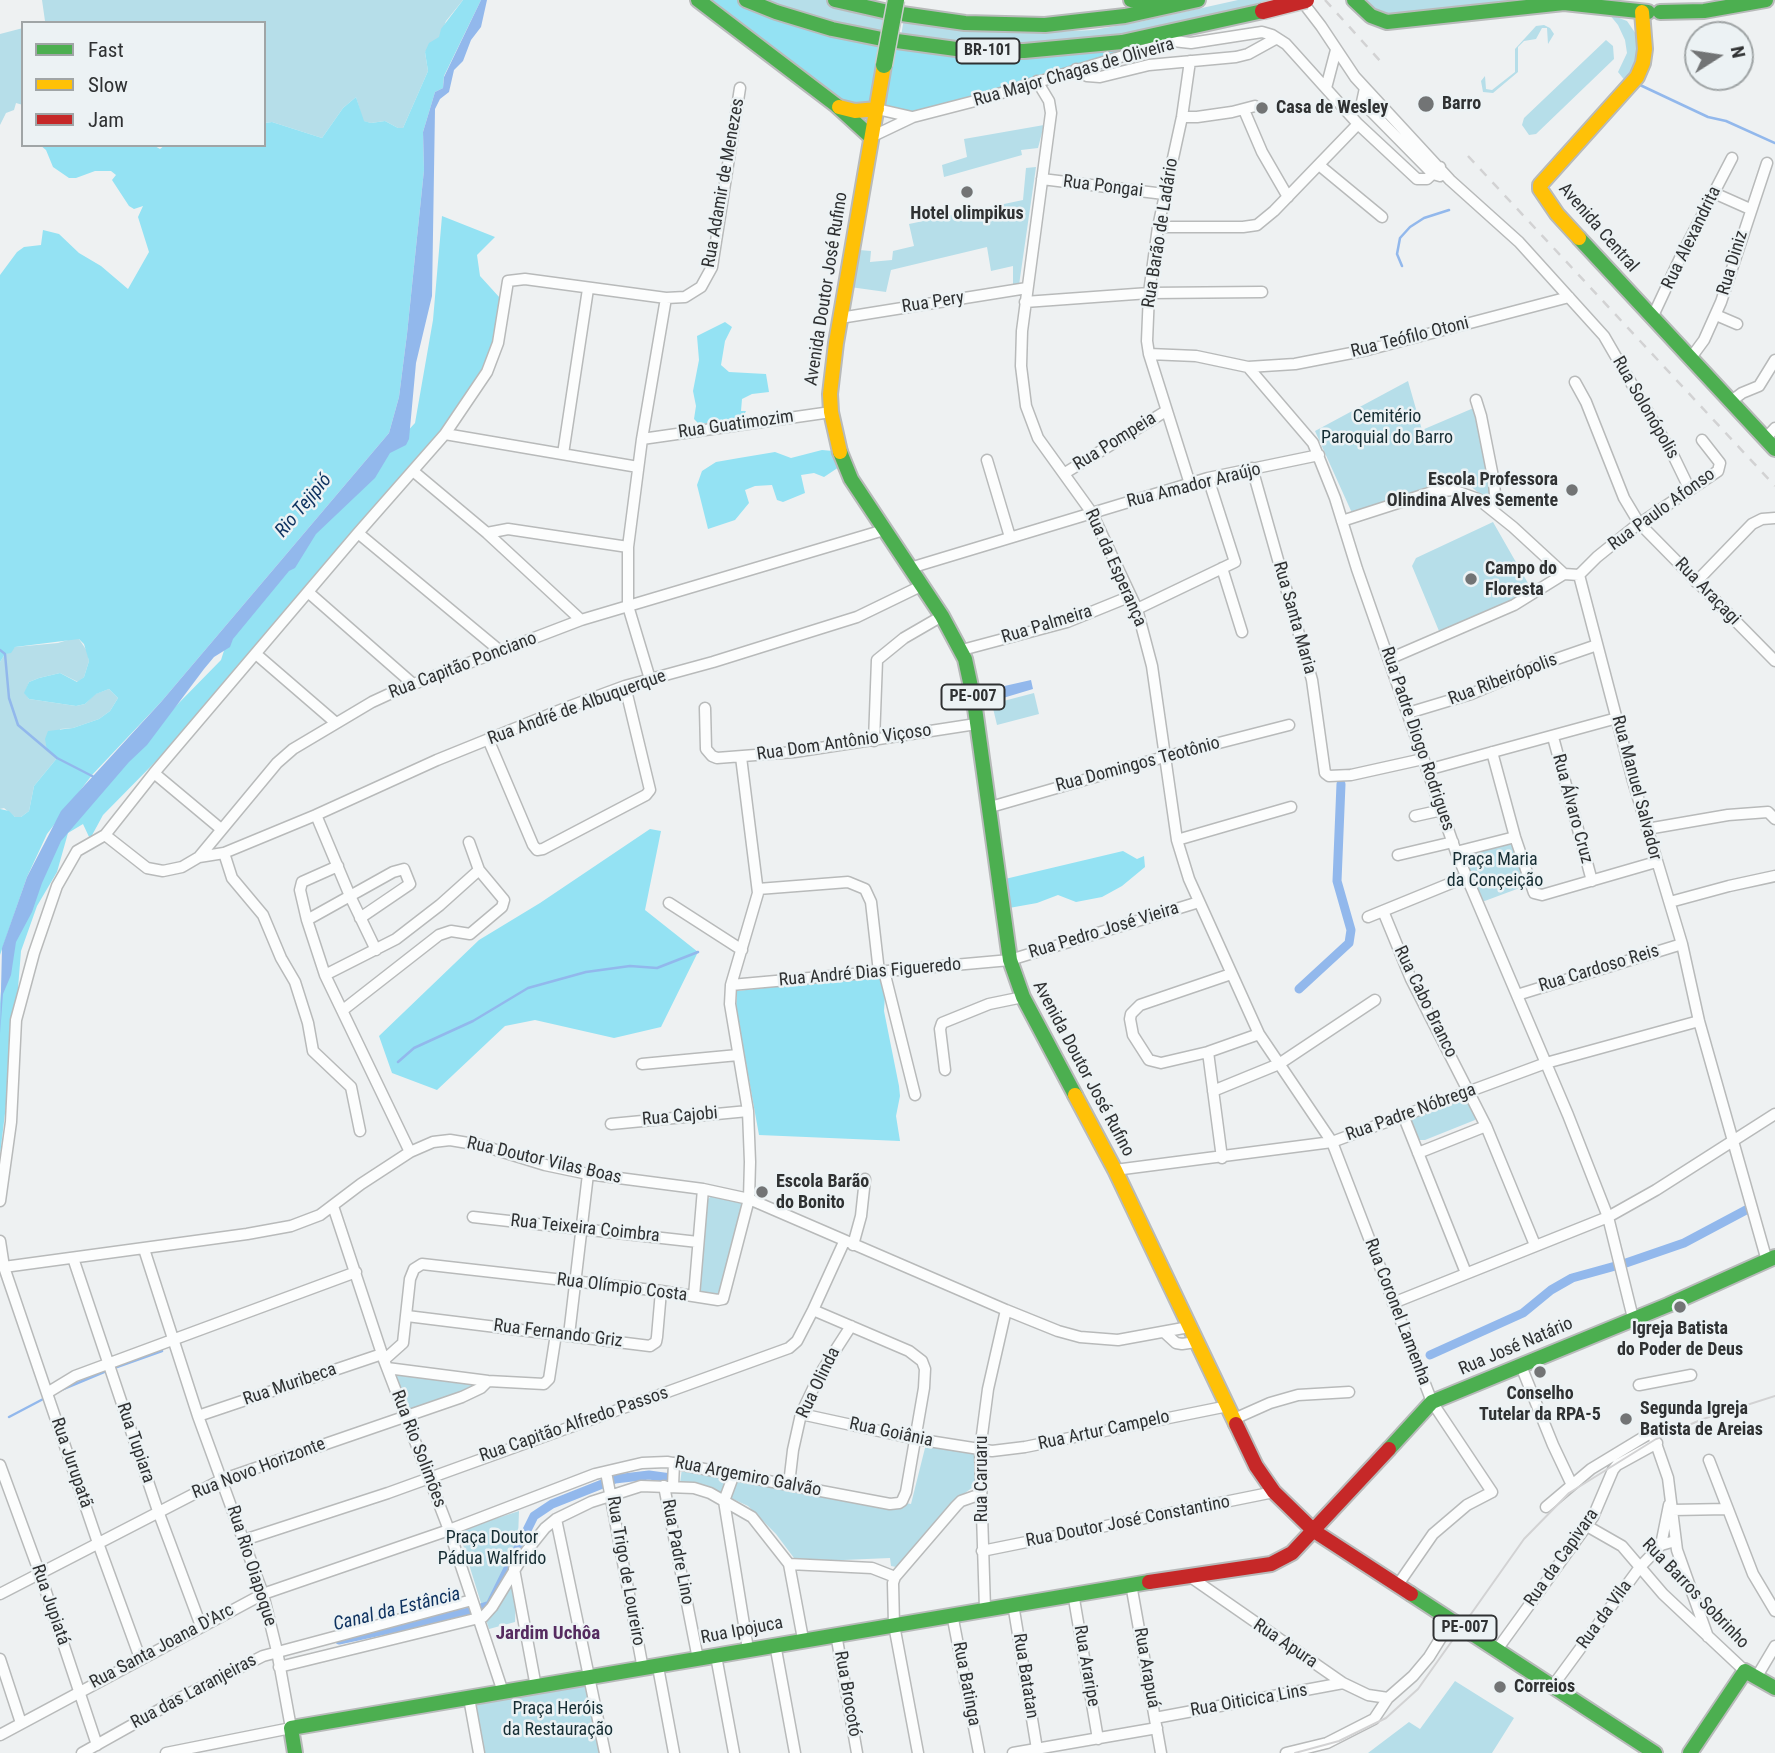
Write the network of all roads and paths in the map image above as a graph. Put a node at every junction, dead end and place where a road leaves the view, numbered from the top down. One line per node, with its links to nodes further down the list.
1 (698, 0): 26 (main road)
2 (746, 0): 15 (main road, BR-101)
3 (835, 0): 12 (main road, BR-101)
4 (896, 0): 28 (main road, Avenida Doutor José Rufino / PE-007, bridge)
5 (1131, 0): 12 (main road)
6 (1198, 0): 12 (main road, BR-101)
7 (1300, 0): 18 (street)
8 (1306, 0): 15 (main road, BR-101, bridge)
9 (1354, 0): 13 (main road)
10 (1678, 0): 14 (main road)
11 (1766, 0): 14 (main road)
12 (1170, 6)
13 (1642, 12): 14 (main road); 55 (main road, Avenida Central)
14 (1660, 12)
15 (1234, 19): 17 (main road)
16 (1277, 38): 17 (street, Rua Major Chagas de Oliveira); 19 (street); 23 (street)
17 (1173, 41): 20 (street, Rua Major Chagas de Oliveira)
18 (1336, 50): 23 (street); 24 (street)
19 (1190, 61): 20 (street); 32 (street, Rua Barão de Ladário)
20 (1076, 69): 21 (street, Rua Major Chagas de Oliveira)
21 (1037, 81): 31 (street, Rua Major Chagas de Oliveira); 39 (street, Rua da Esperança)
22 (740, 88): 51 (street, Rua Adamir de Menezes)
23 (1326, 88): 30 (street)
24 (1365, 88): 25 (street); 38 (street)
25 (1362, 102): 30 (street); 38 (street)
26 (836, 105): 28 (main road); 34 (main road)
27 (1255, 106): 29 (street)
28 (877, 109): 31 (street, Rua Major Chagas de Oliveira); 34 (main road, Avenida Doutor José Rufino / PE-007)
29 (1244, 110): 32 (street); 42 (street)
30 (1350, 115): 33 (street)
31 (913, 117): 34 (street, Rua Major Chagas de Oliveira)
32 (1182, 117): 41 (street, Rua Barão de Ladário)
33 (1359, 124): 37 (street); 38 (street)
34 (871, 137): 54 (main road, Avenida Doutor José Rufino / PE-007)
35 (1732, 158): 40 (street, Rua Alexandrita)
36 (1767, 163): 43 (street, Rua Diniz)
37 (1319, 165): 42 (street); 44 (street)
38 (1436, 171): 50 (street)
39 (1042, 179): 41 (street, Rua Pongai); 46 (street, Rua da Esperança)
40 (1714, 192): 43 (street); 55 (street, Rua Alexandrita)
41 (1164, 194): 45 (street, Rua Barão de Ladário)
42 (1288, 197): 45 (street)
43 (1750, 209): 53 (street, Rua Diniz)
44 (1382, 217)
45 (1158, 227): 49 (street, Rua Barão de Ladário)
46 (1027, 288): 52 (street, Rua da Esperança); 54 (street, Rua Pery)
47 (588, 289): 51 (street, Rua Adamir de Menezes); 66 (street, Rua Adamir de Menezes); 70 (street)
48 (1262, 292): 49 (street)
49 (1149, 293): 52 (street); 57 (street, Rua Barão de Ladário)
50 (1569, 297): 60 (street, Rua Teófilo Otoni); 79 (street, Rua Solonópolis)
51 (666, 298): 68 (street)
52 (1025, 302): 76 (street, Rua da Esperança)
53 (1716, 315): 56 (street); 58 (street, Rua Diniz)
54 (840, 318): 65 (main road, Avenida Doutor José Rufino / PE-007)
55 (1652, 318): 58 (main road, Avenida Central)
56 (1737, 324)
57 (1149, 354): 60 (street); 64 (street, Rua Barão de Ladário)
58 (1690, 359): 63 (main road, Avenida Central)
59 (1775, 359): 63 (street)
60 (1248, 368): 71 (street, Rua Padre Diogo Rodrigues)
61 (1575, 382): 84 (street, Rua Araçagi)
62 (1476, 400): 80 (street)
63 (1730, 402): 67 (main road, Avenida Central)
64 (1166, 411): 76 (street, Rua Pompeia); 78 (street, Rua Barão de Ladário)
65 (831, 412): 68 (street, Rua Guatimozim); 85 (main road, Avenida Doutor José Rufino / PE-007)
66 (445, 434): 70 (street); 75 (street)
67 (1772, 438)
68 (642, 439): 73 (street)
69 (1702, 440): 79 (street, Rua Paulo Afonso)
70 (563, 454): 73 (street)
71 (1319, 455): 74 (street, Rua Amador Araújo); 83 (street, Rua Padre Diogo Rodrigues)
72 (987, 460): 88 (street)
73 (638, 467): 89 (street)
74 (1252, 468): 77 (street, Rua Amador Araújo); 124 (street, Rua Santa Maria)
75 (412, 471): 86 (street); 87 (street)
76 (1065, 473): 81 (street, Rua da Esperança)
77 (1208, 478): 78 (street, Rua Amador Araújo); 91 (street)
78 (1190, 484): 81 (street, Rua Amador Araújo)
79 (1690, 490): 84 (street, Rua Paulo Afonso)
80 (1492, 510): 83 (street); 92 (street)
81 (1092, 513): 88 (street, Rua Amador Araújo); 97 (street, Rua da Esperança)
82 (1775, 518): 94 (street)
83 (1342, 521): 108 (street, Rua Padre Diogo Rodrigues)
84 (1639, 523): 93 (street, Rua Paulo Afonso); 94 (street, Rua Araçagi)
85 (884, 530): 90 (main road, Avenida Doutor José Rufino / PE-007); 98 (street, Rua Capitão Ponciano)
86 (358, 533): 96 (street); 104 (street)
87 (487, 533): 89 (street); 101 (street)
88 (1010, 537): 90 (street, Rua Amador Araújo)
89 (628, 547): 98 (street)
90 (909, 568): 95 (main road, Avenida Doutor José Rufino / PE-007)
91 (1222, 568): 99 (street); 102 (street)
92 (1564, 574): 93 (street); 108 (street)
93 (1579, 575): 103 (street, Rua Manuel Salvador)
94 (1696, 582): 107 (street, Rua Araçagi)
95 (921, 586): 100 (main road, Avenida Doutor José Rufino / PE-007); 109 (street, Rua André de Albuquerque)
96 (308, 593): 106 (street); 110 (street)
97 (1131, 596): 99 (street, Rua da Esperança); 105 (street, Rua Palmeira)
98 (628, 606): 101 (street, Rua Capitão Ponciano); 109 (street)
99 (1137, 608): 123 (street, Rua da Esperança)
100 (942, 616): 105 (main road, Avenida Doutor José Rufino / PE-007); 120 (street)
101 (581, 620): 104 (street, Rua Capitão Ponciano)
102 (1242, 632)
103 (1597, 645): 113 (street, Rua Ribeirópolis); 114 (street, Rua Manuel Salvador)
104 (499, 650): 110 (street, Rua Capitão Ponciano)
105 (962, 650): 116 (main road, Avenida Doutor José Rufino / PE-007)
106 (256, 654): 115 (street); 126 (street)
107 (1774, 658)
108 (1389, 659): 113 (street, Rua Padre Diogo Rodrigues)
109 (650, 679): 111 (street, Rua André de Albuquerque)
110 (413, 684): 115 (street, Rua Capitão Ponciano)
111 (625, 686): 119 (street, Rua André de Albuquerque); 119 (street)
112 (705, 708): 122 (street)
113 (1408, 713): 124 (street, Rua Padre Diogo Rodrigues)
114 (1618, 718): 118 (street); 134 (street, Rua Manuel Salvador)
115 (336, 723): 133 (street, Rua Capitão Ponciano)
116 (976, 724): 120 (street, Rua Dom Antônio Viçoso); 128 (main road, Avenida Doutor José Rufino / PE-007)
117 (1289, 725): 123 (street, Rua Domingos Teotônio)
118 (1553, 737): 121 (street); 149 (street, Rua Álvaro Cruz)
119 (488, 739): 130 (street, Rua André de Albuquerque)
120 (874, 741): 122 (street, Rua Dom Antônio Viçoso)
121 (1492, 752): 125 (street); 136 (street)
122 (741, 757): 150 (street, Rua Dom Antônio Viçoso)
123 (1164, 757): 128 (street, Rua Domingos Teotônio); 137 (street, Rua da Esperança)
124 (1423, 759): 125 (street, Rua Padre Diogo Rodrigues)
125 (1427, 770): 129 (street, Rua Padre Diogo Rodrigues)
126 (154, 773): 133 (street); 135 (street)
127 (1291, 807): 137 (street)
128 (987, 808): 162 (main road, Avenida Doutor José Rufino / PE-007)
129 (1441, 810): 131 (street); 139 (street, Rua Padre Diogo Rodrigues)
130 (316, 815): 141 (street, Rua André de Albuquerque); 145 (street)
131 (1415, 816)
132 (1775, 819): 134 (street)
133 (221, 829): 143 (street, Rua Capitão Ponciano)
134 (1647, 829): 144 (street, Rua Manuel Salvador)
135 (105, 835): 143 (street, Rua Capitão Ponciano); 199 (street)
136 (1514, 836): 140 (street); 149 (street)
137 (1177, 840): 152 (street, Rua da Esperança)
138 (468, 842): 146 (street)
139 (1453, 842): 140 (street, Rua Padre Diogo Rodrigues); 142 (street)
140 (1457, 852): 148 (street, Rua Padre Diogo Rodrigues)
141 (224, 853): 143 (street, Rua André de Albuquerque); 188 (street)
142 (1398, 855)
143 (199, 857)
144 (1656, 862): 149 (street); 153 (street, Rua Manuel Salvador)
145 (338, 866): 151 (street); 158 (street)
146 (479, 870): 160 (street); 170 (street)
147 (1775, 876): 153 (street)
148 (1466, 877): 155 (street); 167 (street, Rua Padre Diogo Rodrigues)
149 (1592, 881)
150 (758, 889): 161 (street, Rua Dom Antônio Viçoso); 163 (street)
151 (349, 896): 157 (street); 157 (street); 158 (street)
152 (1199, 902): 162 (street, Rua Pedro José Vieira); 164 (street, Rua da Esperança)
153 (1670, 902): 159 (street, Rua Manuel Salvador)
154 (669, 903): 161 (street)
155 (1383, 911): 156 (street); 180 (street, Rua Cabo Branco)
156 (1368, 917)
157 (360, 918): 160 (street)
158 (307, 920): 165 (street)
159 (1682, 944): 167 (street, Rua Cardoso Reis); 171 (street, Rua Manuel Salvador)
160 (376, 950): 165 (street)
161 (742, 950): 166 (street, Rua Dom Antônio Viçoso)
162 (1010, 960): 163 (street, Rua André Dias Figueredo); 168 (main road, Avenida Doutor José Rufino / PE-007)
163 (881, 971): 166 (street, Rua André Dias Figueredo); 181 (street)
164 (1231, 974): 172 (street, Rua da Esperança); 173 (street)
165 (325, 975): 170 (street)
166 (731, 985): 174 (street, Rua Dom Antônio Viçoso)
167 (1517, 995): 175 (street, Rua Padre Diogo Rodrigues)
168 (1023, 997): 178 (street); 194 (main road, Avenida Doutor José Rufino / PE-007)
169 (1375, 1000): 176 (street)
170 (343, 1010): 191 (street)
171 (1699, 1021): 175 (street, Rua Padre Nóbrega); 189 (street, Rua Manuel Salvador)
172 (1259, 1034): 173 (street); 176 (street, Rua da Esperança)
173 (1208, 1052): 179 (street)
174 (738, 1055): 177 (street); 182 (street, Rua Dom Antônio Viçoso)
175 (1546, 1063): 180 (street, Rua Padre Nóbrega); 202 (street, Rua Padre Diogo Rodrigues)
176 (1279, 1064): 179 (street); 186 (street, Rua da Esperança)
177 (642, 1065)
178 (945, 1070)
179 (1213, 1091): 193 (street)
180 (1470, 1091): 184 (street, Rua Padre Nóbrega); 187 (street, Rua Cabo Branco)
181 (915, 1095)
182 (748, 1111): 185 (street, Rua Cajobi); 198 (street, Rua Dom Antônio Viçoso)
183 (1775, 1114): 189 (street)
184 (1403, 1115): 190 (street, Rua Padre Nóbrega); 192 (street)
185 (611, 1124)
186 (1320, 1124): 190 (street, Rua Coronel Lamenha)
187 (1486, 1126): 192 (street); 207 (street, Rua Cabo Branco)
188 (359, 1131)
189 (1735, 1141): 202 (street); 210 (street, Rua Manuel Salvador)
190 (1332, 1142): 193 (street, Rua Padre Nóbrega); 217 (street, Rua Coronel Lamenha)
191 (410, 1152): 195 (street, Rua Doutor Vilas Boas); 200 (street, Rua Doutor Vilas Boas)
192 (1418, 1153): 213 (street)
193 (1222, 1158): 194 (street, Rua Padre Nóbrega)
194 (1115, 1170): 225 (main road, Avenida Doutor José Rufino / PE-007)
195 (588, 1174): 197 (street, Rua Doutor Vilas Boas); 203 (street)
196 (865, 1179): 206 (street, Rua Capitão Alfredo Passos)
197 (703, 1189): 198 (street, Rua Doutor Vilas Boas); 205 (street)
198 (748, 1199): 206 (street, Rua Doutor Vilas Boas); 216 (street, Rua Olímpio Costa)
199 (0, 1201)
200 (333, 1206): 208 (street, Rua Doutor Vilas Boas); 212 (street, Rua Rio Solimões)
201 (472, 1217): 203 (street, Rua Teixeira Coimbra)
202 (1608, 1217): 207 (street); 221 (street, Rua Padre Diogo Rodrigues)
203 (582, 1228): 205 (street, Rua Teixeira Coimbra); 214 (street)
204 (0, 1241): 211 (street, Rua Jurupatã)
205 (698, 1242): 216 (street)
206 (849, 1243): 218 (street, Rua Capitão Alfredo Passos); 219 (street, Rua Doutor Vilas Boas)
207 (1535, 1245): 213 (street)
208 (144, 1249): 209 (street, Rua Doutor Vilas Boas); 227 (street, Rua Rio Oiapoque)
209 (73, 1258): 211 (street, Rua Doutor Vilas Boas); 229 (street, Rua Tupiara)
210 (1771, 1259): 221 (main road, Rua José Natário)
211 (4, 1267): 235 (street, Rua Jurupatã)
212 (356, 1272): 227 (street); 228 (street, Rua Rio Solimões)
213 (1466, 1273): 217 (street)
214 (575, 1283): 215 (street, Rua Olímpio Costa); 220 (street, Rua Olímpio Costa); 226 (street)
215 (661, 1291): 216 (street, Rua Olímpio Costa); 226 (street, Rua Fernando Griz)
216 (694, 1296)
217 (1393, 1303): 236 (street, Rua Coronel Lamenha)
218 (813, 1310): 222 (street); 249 (street, Rua Capitão Alfredo Passos)
219 (1006, 1310): 223 (street, Rua Doutor Vilas Boas); 243 (street, Rua Caruaru)
220 (407, 1316): 224 (street, Rua Fernando Griz); 228 (street)
221 (1633, 1318): 230 (main road, Rua José Natário)
222 (850, 1326): 238 (street, Rua Olinda); 241 (street)
223 (1164, 1332): 225 (street, Rua Doutor Vilas Boas); 225 (street, Rua Doutor Vilas Boas)
224 (556, 1334): 226 (street, Rua Fernando Griz); 232 (street)
225 (1193, 1334): 237 (main road, Avenida Doutor José Rufino / PE-007)
226 (569, 1335)
227 (173, 1339): 229 (street); 239 (street, Rua Rio Oiapoque)
228 (384, 1361): 232 (street); 239 (street, Rua Muribeca); 240 (street, Rua Rio Solimões)
229 (108, 1364): 235 (street); 262 (street, Rua Tupiara)
230 (1521, 1366): 236 (main road, Rua José Natário); 251 (street)
231 (1691, 1374): 233 (street)
232 (488, 1381): 240 (street, Rua Novo Horizonte)
233 (1639, 1385)
234 (1349, 1392): 237 (street, Rua Artur Campelo)
235 (47, 1393): 269 (street, Rua Jurupatã)
236 (1432, 1402): 266 (main road, Rua José Natário); 279 (street, Rua Coronel Lamenha)
237 (1231, 1412): 243 (street, Rua Artur Campelo); 254 (main road, Avenida Doutor José Rufino / PE-007)
238 (802, 1414): 241 (street, Rua Goiânia); 252 (street, Rua Olinda)
239 (198, 1416): 250 (street, Rua Rio Oiapoque)
240 (406, 1416): 249 (street, Rua Rio Solimões); 250 (street, Rua Novo Horizonte)
241 (916, 1438): 243 (street, Rua Goiânia); 252 (street, Rua Argemiro Galvão)
242 (1657, 1443): 251 (street); 257 (street); 264 (street, Rua da Capivara)
243 (980, 1450): 256 (street, Rua Caruaru)
244 (1709, 1460): 260 (street)
245 (674, 1462): 247 (street, Rua Argemiro Galvão); 248 (street, Rua Argemiro Galvão); 253 (street, Rua Padre Lino)
246 (0, 1465): 275 (street, Rua Jupiatá)
247 (606, 1473): 255 (street, Rua Trigo de Loureiro); 265 (street, Rua Argemiro Galvão)
248 (734, 1474): 252 (street, Rua Argemiro Galvão); 258 (street)
249 (429, 1476): 265 (street, Rua Rio Solimões); 267 (street, Rua Capitão Alfredo Passos)
250 (221, 1480): 262 (street, Rua Novo Horizonte); 267 (street, Rua Rio Oiapoque)
251 (1571, 1483): 259 (street)
252 (789, 1484)
253 (668, 1486): 255 (street, Rua Argemiro Galvão); 258 (street, Rua Argemiro Galvão); 303 (street, Rua Padre Lino)
254 (1275, 1493): 266 (main road, Avenida Doutor José Rufino / PE-007); 271 (street, Rua Doutor José Constantino)
255 (611, 1494): 263 (street, Rua Argemiro Galvão); 305 (street, Rua Trigo de Loureiro)
256 (981, 1494): 271 (street, Rua Caruaru); 277 (street)
257 (1670, 1495): 261 (street); 270 (street)
258 (724, 1501): 272 (street, Rua Argemiro Galvão); 297 (street)
259 (1546, 1507)
260 (1728, 1509): 261 (street); 286 (street)
261 (1672, 1510): 268 (street)
262 (158, 1511): 269 (street, Rua Novo Horizonte); 291 (street, Rua Tupiara)
263 (556, 1519): 274 (street, Rua Argemiro Galvão); 307 (street)
264 (1587, 1526): 273 (street, Rua Barros Sobrinho); 299 (street, Rua da Capivara)
265 (449, 1530): 282 (street, Rua Santa Joana D'Arc); 283 (street, Rua Rio Solimões)
266 (1314, 1531): 276 (main road, Rua Ipojuca); 279 (main road, Avenida Doutor José Rufino / PE-007)
267 (244, 1540): 282 (street, Rua Rio Oiapoque)
268 (1675, 1541): 270 (street); 293 (street)
269 (98, 1543): 275 (street, Rua Novo Horizonte); 301 (street, Rua Jurupatã)
270 (1661, 1545): 273 (street, Rua da Vila)
271 (982, 1551): 285 (street, Rua Caruaru)
272 (789, 1564): 277 (street); 294 (street)
273 (1640, 1567): 293 (street, Rua Barros Sobrinho); 310 (street, Rua da Vila)
274 (514, 1569): 288 (street, Rua Argemiro Galvão); 309 (street)
275 (40, 1574): 281 (street, Rua Novo Horizonte); 312 (street, Rua Jupiatá)
276 (1189, 1576): 278 (main road, Rua Ipojuca); 308 (street, Rua Apura)
277 (895, 1577): 290 (street)
278 (1131, 1584): 280 (main road, Rua Ipojuca); 317 (street, Rua Arapuá)
279 (1397, 1586): 289 (main road, Avenida Doutor José Rufino / PE-007)
280 (1073, 1593): 284 (main road, Rua Ipojuca); 320 (street, Rua Araripe)
281 (0, 1594)
282 (263, 1594): 291 (street, Rua Santa Joana D'Arc); 298 (street, Rua Rio Oiapoque)
283 (473, 1602): 288 (street, Rua Rio Solimões); 298 (street, Rua das Laranjeiras)
284 (1013, 1604): 285 (main road, Rua Ipojuca); 323 (street, Rua Batatan)
285 (985, 1609): 287 (main road, Rua Ipojuca)
286 (1775, 1611)
287 (952, 1614): 290 (main road, Rua Ipojuca); 334 (street, Rua Batinga)
288 (477, 1617): 304 (street, Rua das Laranjeiras); 313 (street, Rua Rio Solimões)
289 (1452, 1620): 299 (main road, Avenida Doutor José Rufino / PE-007); 314 (street)
290 (894, 1625): 292 (main road, Rua Ipojuca); 333 (street)
291 (201, 1626): 301 (street, Rua Santa Joana D'Arc)
292 (836, 1634): 294 (main road, Rua Ipojuca); 332 (street, Rua Brocotó)
293 (1708, 1637): 306 (street, Rua Barros Sobrinho)
294 (803, 1639): 295 (main road, Rua Ipojuca)
295 (775, 1644): 297 (main road, Rua Ipojuca); 331 (street)
296 (1775, 1646): 306 (street)
297 (748, 1649): 300 (main road, Rua Ipojuca)
298 (277, 1651): 304 (street, Rua Rio Oiapoque); 321 (street, Rua das Laranjeiras)
299 (1496, 1651): 310 (main road, Avenida Doutor José Rufino / PE-007)
300 (716, 1656): 303 (main road, Rua Ipojuca); 330 (street)
301 (140, 1658): 312 (street, Rua Santa Joana D'Arc)
302 (0, 1659): 316 (street)
303 (698, 1659): 305 (main road, Rua Ipojuca)
304 (279, 1665): 318 (street, Rua Rio Oiapoque)
305 (650, 1668): 307 (main road, Rua Ipojuca); 329 (street, Rua Trigo de Loureiro)
306 (1750, 1675): 311 (main road, Rua Barros Sobrinho); 339 (main road)
307 (590, 1678): 309 (main road, Rua Ipojuca); 328 (street)
308 (1343, 1683): 314 (street, Rua Apura); 317 (street, Rua Oiticica Lins)
309 (536, 1687): 313 (main road, Rua Ipojuca)
310 (1552, 1687): 338 (main road, Avenida Doutor José Rufino / PE-007)
311 (1775, 1688)
312 (79, 1692): 316 (street, Rua Santa Joana D'Arc); 321 (street, Rua Jupiatá)
313 (503, 1692): 315 (main road, Rua Ipojuca)
314 (1388, 1698): 337 (street)
315 (469, 1699): 318 (main road, Rua Ipojuca); 327 (street)
316 (21, 1723): 319 (street, Rua Santa Joana D'Arc)
317 (1156, 1723): 320 (street, Rua Oiticica Lins); 336 (street, Rua Arapuá)
318 (290, 1728): 322 (street, Rua Ipojuca); 326 (main road)
319 (0, 1735)
320 (1098, 1739): 323 (street, Rua Oiticica Lins)
321 (97, 1745): 324 (street, Rua das Laranjeiras)
322 (208, 1749): 325 (street, Rua Ipojuca)
323 (1037, 1749): 335 (street, Rua Oiticica Lins)
324 (82, 1753)
325 (166, 1753)
326 (295, 1753)
327 (478, 1753)
328 (605, 1753)
329 (674, 1753)
330 (734, 1753)
331 (795, 1753)
332 (857, 1753)
333 (918, 1753)
334 (979, 1753)
335 (1013, 1753)
336 (1161, 1753)
337 (1286, 1753)
338 (1655, 1753)
339 (1690, 1753)

